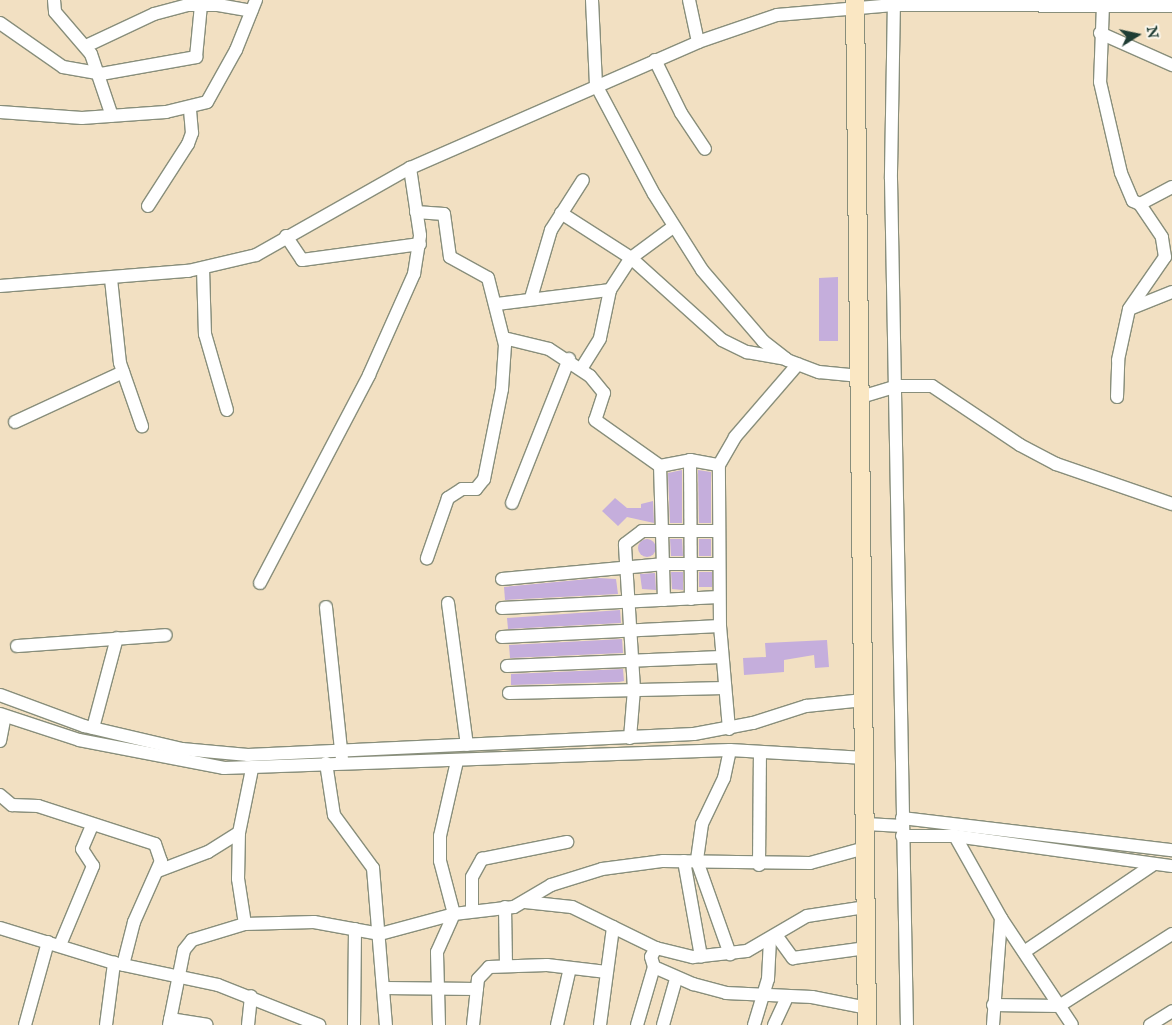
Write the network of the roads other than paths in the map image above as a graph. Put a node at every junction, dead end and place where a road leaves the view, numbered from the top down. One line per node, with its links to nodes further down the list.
1 (54, 0): 15 (street)
2 (592, 0): 19 (street)
3 (690, 0): 14 (street)
4 (894, 2): 5 (street); 9 (street); 49 (street)
5 (855, 4): 8 (street); 48 (street)
6 (202, 5): 10 (street); 15 (street); 18 (street)
7 (809, 5): 8 (street); 14 (street)
8 (824, 5)
9 (1103, 5): 11 (street); 13 (street)
10 (253, 6): 20 (street)
11 (1172, 6)
12 (0, 23): 18 (street)
13 (1100, 33): 17 (street); 27 (street)
14 (698, 42): 16 (street)
15 (86, 46): 18 (street)
16 (655, 60): 19 (street); 23 (street)
17 (1172, 65)
18 (101, 74): 22 (street)
19 (596, 85): 24 (street); 31 (street)
20 (190, 109): 22 (street); 28 (street)
21 (0, 112): 22 (street)
22 (112, 116)
23 (705, 149)
24 (410, 168): 29 (street); 32 (street)
25 (583, 180): 30 (street)
26 (1172, 187): 27 (street)
27 (1140, 204): 42 (street)
28 (148, 206)
29 (416, 212): 33 (street); 41 (street)
30 (561, 213): 34 (street); 40 (street)
31 (673, 227): 34 (street); 45 (street)
32 (286, 236): 33 (street); 35 (street)
33 (420, 244): 69 (street)
34 (631, 258): 38 (street); 45 (street)
35 (203, 268): 36 (street); 52 (street)
36 (111, 279): 37 (street); 47 (street)
37 (0, 286)
38 (610, 290): 40 (street); 46 (street)
39 (1172, 292): 42 (street)
40 (531, 298): 41 (street)
41 (497, 304): 43 (street)
42 (1129, 309): 51 (street)
43 (504, 338): 44 (street); 63 (street)
44 (569, 359): 46 (street); 58 (street)
45 (792, 362): 48 (street); 56 (street)
46 (581, 368): 57 (street)
47 (123, 372): 53 (street); 54 (street)
48 (860, 376): 50 (street)
49 (897, 386): 50 (street); 59 (street); 107 (street)
50 (861, 397): 90 (street)
51 (1117, 397)
52 (227, 410)
53 (15, 422)
54 (142, 426)
55 (690, 460): 56 (street); 57 (street); 61 (street)
56 (719, 465): 62 (street)
57 (660, 466): 60 (street)
58 (512, 503)
59 (1172, 504)
60 (663, 530): 61 (street); 64 (street); 67 (street)
61 (690, 531): 62 (street); 65 (street)
62 (718, 531): 66 (street)
63 (427, 558)
64 (664, 564): 65 (street); 67 (street); 72 (street)
65 (691, 564): 66 (street); 71 (street)
66 (718, 564): 70 (street)
67 (624, 568): 68 (street); 73 (street)
68 (502, 578)
69 (260, 583)
70 (719, 597): 71 (street); 77 (street)
71 (692, 599): 72 (street)
72 (664, 600): 73 (street)
73 (626, 601): 76 (street); 78 (street)
74 (448, 603): 96 (street)
75 (326, 607): 99 (street)
76 (502, 608)
77 (720, 626): 78 (street); 83 (street)
78 (628, 630): 80 (street); 84 (street)
79 (166, 634): 81 (street)
80 (502, 637)
81 (117, 638): 82 (street); 92 (street)
82 (18, 646)
83 (721, 657): 84 (street); 86 (street)
84 (632, 660): 85 (street); 87 (street)
85 (507, 666)
86 (725, 688): 87 (street); 93 (street)
87 (634, 689): 88 (street); 94 (street)
88 (510, 693)
89 (0, 695): 92 (street)
90 (864, 700): 93 (street); 100 (street)
91 (3, 715): 95 (street); 103 (street)
92 (93, 728): 99 (street)
93 (729, 729): 94 (street)
94 (630, 738): 96 (street)
95 (0, 741)
96 (468, 745): 99 (street)
97 (730, 750): 98 (street); 101 (street); 113 (street)
98 (760, 752): 100 (street); 115 (street)
99 (342, 757): 101 (street); 102 (street)
100 (865, 758): 105 (street)
101 (457, 761): 122 (street)
102 (326, 763): 103 (street); 128 (street)
103 (252, 769): 108 (street)
104 (0, 795): 106 (street)
105 (866, 824): 107 (street); 111 (street)
106 (92, 825): 117 (street); 131 (street)
107 (902, 827): 109 (street); 112 (street); 170 (street)
108 (239, 833): 117 (street); 124 (street)
109 (955, 836): 114 (street); 123 (street)
110 (567, 842): 121 (street)
111 (865, 848): 115 (street); 119 (street)
112 (1172, 850)
113 (690, 861): 115 (street); 118 (street); 135 (street); 136 (street)
114 (1154, 864): 116 (street); 134 (street)
115 (759, 865)
116 (1172, 866)
117 (158, 871): 137 (street)
118 (525, 902): 120 (street); 125 (street)
119 (866, 907): 130 (street); 133 (street)
120 (506, 908): 121 (street); 138 (street)
121 (472, 911): 122 (street)
122 (454, 914): 128 (street); 146 (street)
123 (1000, 918): 134 (street); 150 (street)
124 (245, 924): 127 (street); 142 (street)
125 (613, 927): 132 (street); 141 (street)
126 (0, 928): 131 (street)
127 (355, 929): 128 (street); 160 (street)
128 (380, 934): 144 (street)
129 (1172, 934): 151 (street)
130 (773, 937): 133 (street); 135 (street); 148 (street)
131 (54, 944): 137 (street); 155 (street)
132 (656, 948): 136 (street); 140 (street)
133 (866, 948): 153 (street)
134 (1024, 952): 151 (street)
135 (730, 954): 136 (street)
136 (701, 956)
137 (119, 964): 142 (street); 156 (street)
138 (506, 965): 139 (street); 145 (street)
139 (570, 968): 141 (street); 164 (street)
140 (654, 968): 143 (street); 166 (street)
141 (607, 972): 165 (street)
142 (178, 976): 147 (street); 154 (street)
143 (676, 979): 148 (street); 167 (street)
144 (384, 988): 146 (street); 161 (street)
145 (477, 989): 146 (street); 163 (street)
146 (438, 990): 162 (street)
147 (251, 996): 158 (street); 159 (street)
148 (764, 997): 149 (street); 168 (street)
149 (788, 997): 153 (street); 169 (street)
150 (993, 1005): 151 (street); 171 (street)
151 (1059, 1006): 172 (street)
152 (1172, 1010): 173 (street)
153 (867, 1016)
154 (170, 1022): 157 (street)
155 (25, 1025)
156 (106, 1025)
157 (207, 1025)
158 (248, 1025)
159 (319, 1025)
160 (354, 1025)
161 (386, 1025)
162 (439, 1025)
163 (473, 1025)
164 (557, 1025)
165 (600, 1025)
166 (637, 1025)
167 (663, 1025)
168 (754, 1025)
169 (774, 1025)
170 (907, 1025)
171 (993, 1025)
172 (1072, 1025)
173 (1150, 1025)

